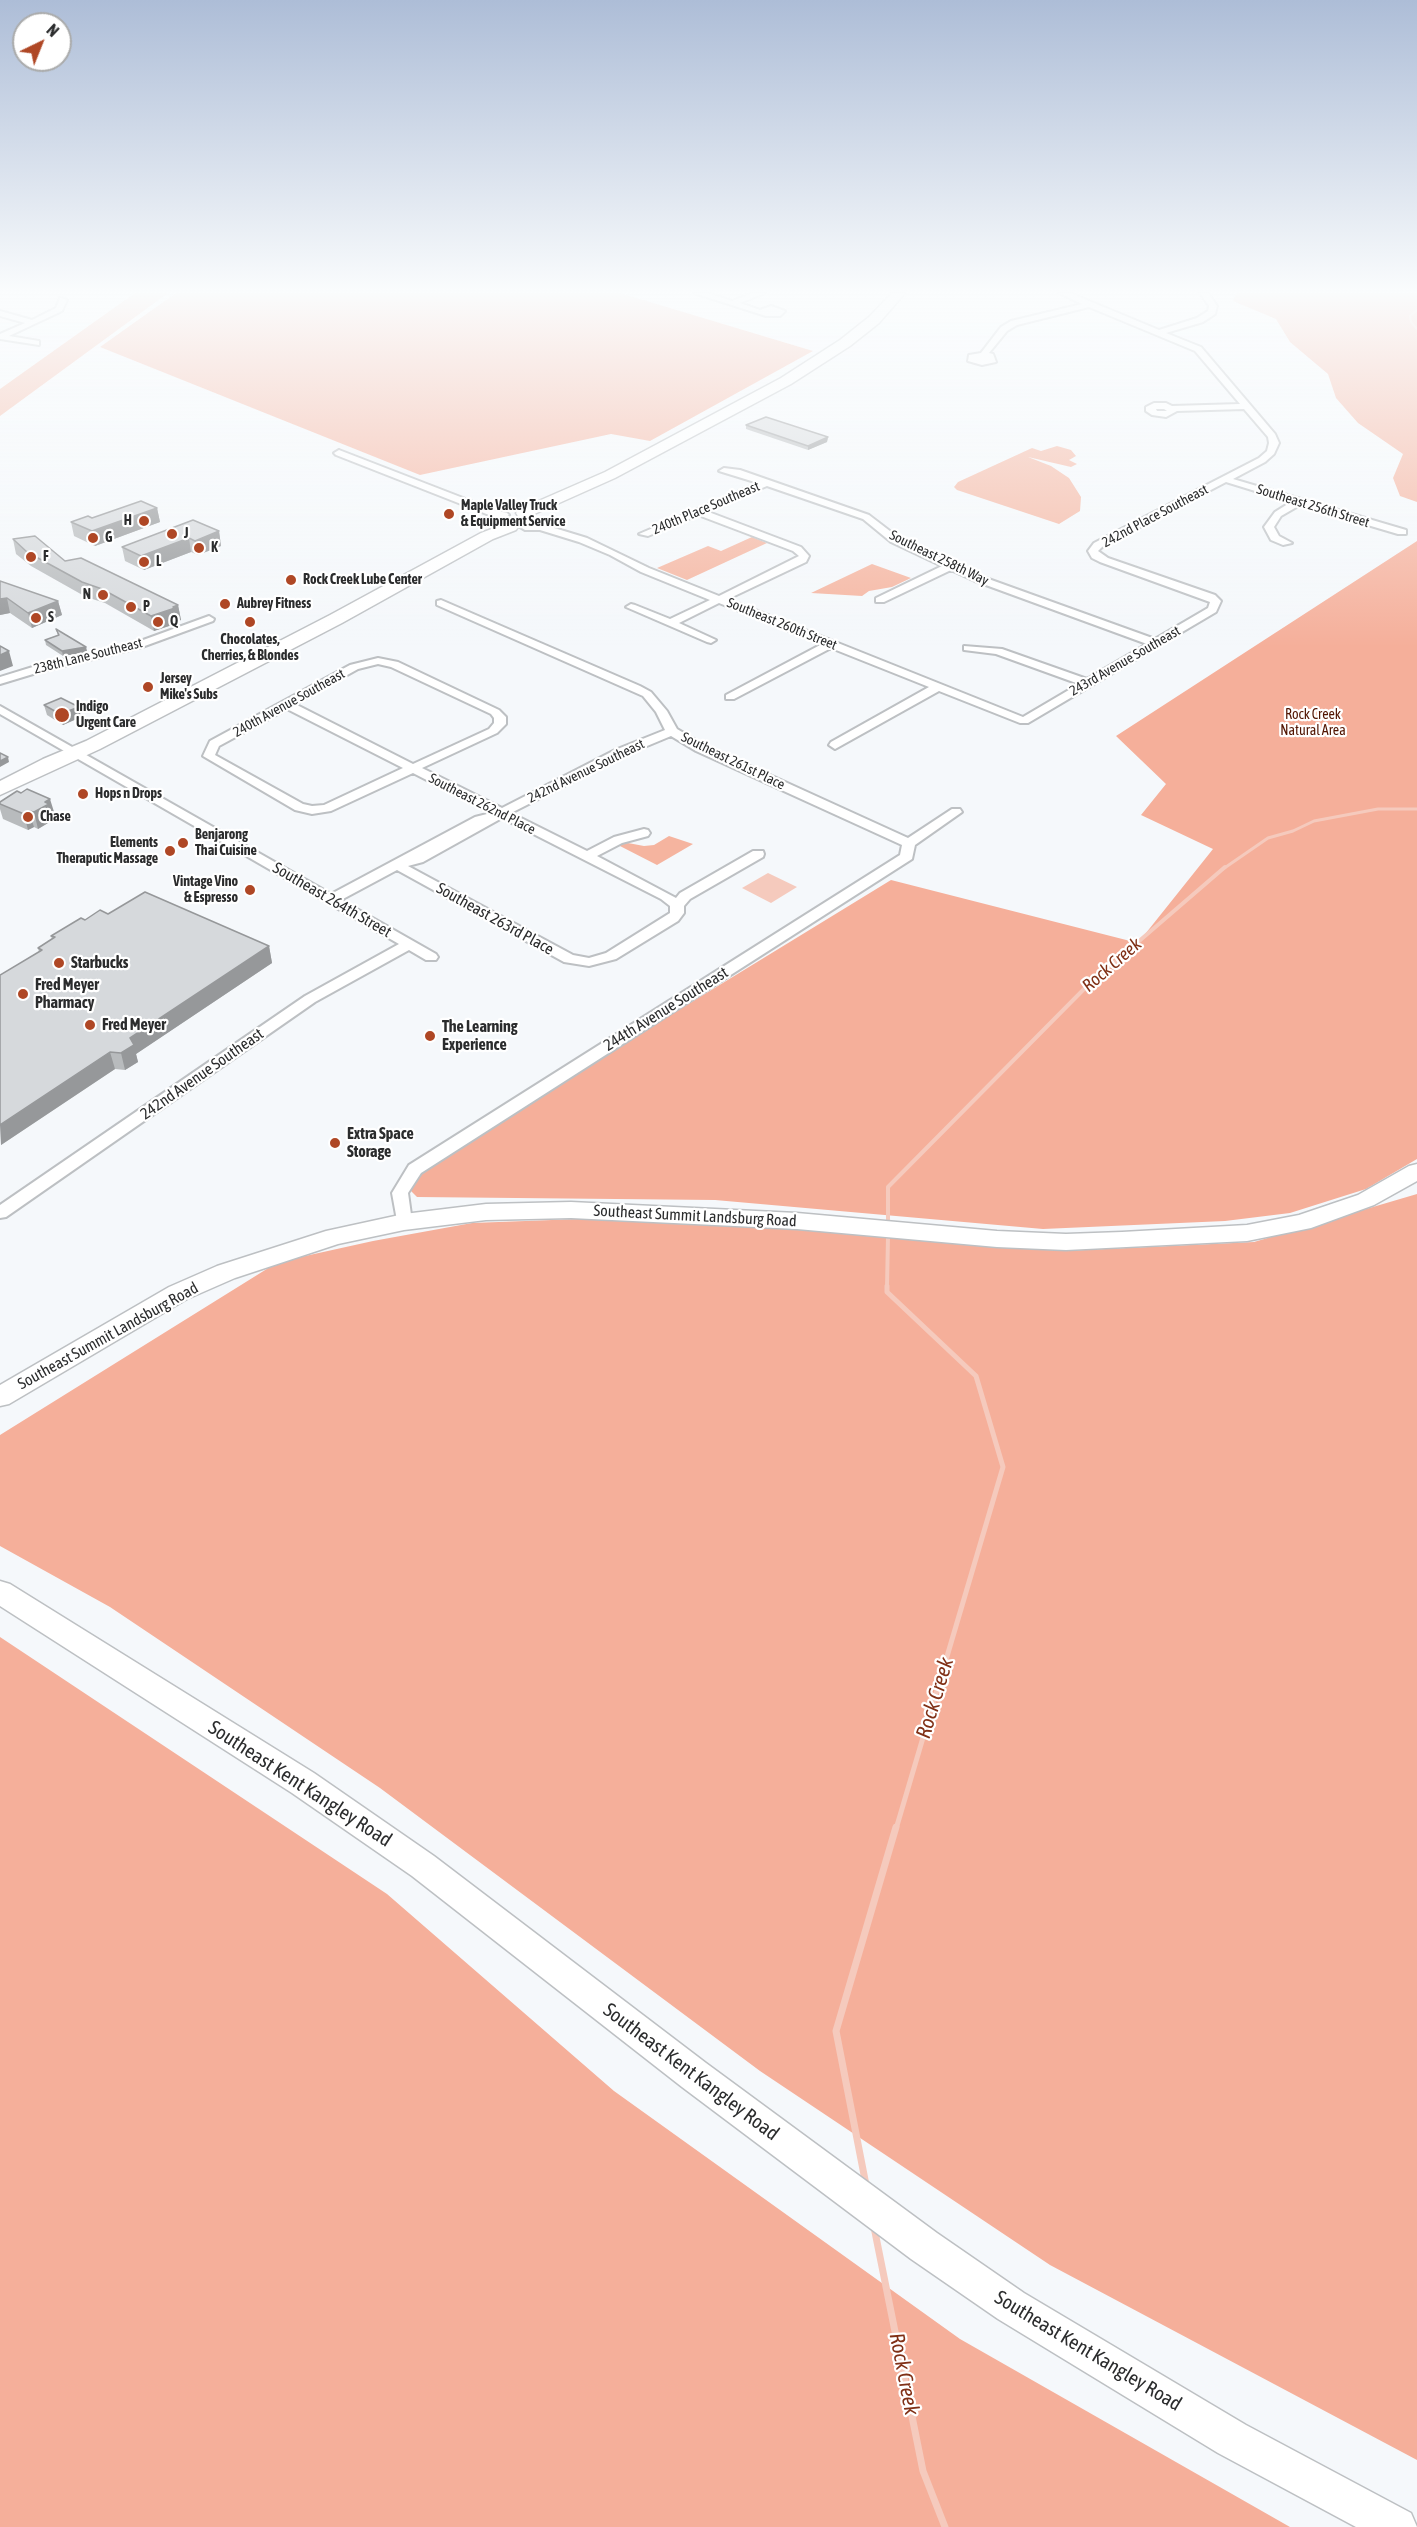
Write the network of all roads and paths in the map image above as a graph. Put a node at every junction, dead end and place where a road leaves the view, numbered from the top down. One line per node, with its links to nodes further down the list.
1 (731, 411): 9 (main road)
2 (1251, 411): 5 (street, 242nd Place Southeast)
3 (339, 453): 9 (street, Southeast 260th Street)
4 (724, 471): 6 (street, Southeast 258th Way)
5 (1225, 479): 7 (street, Southeast 256th Street); 14 (street, 242nd Place Southeast)
6 (768, 482): 8 (street, 240th Place Southeast); 13 (street, Southeast 258th Way)
7 (1299, 501): 10 (street, Southeast 256th Street); 12 (street)
8 (699, 512): 11 (street, 240th Place Southeast); 15 (street)
9 (513, 522): 15 (street, Southeast 260th Street); 34 (main road)
10 (1402, 532)
11 (644, 534)
12 (1287, 543)
13 (950, 566): 16 (street); 22 (street, Southeast 258th Way)
14 (1211, 597): 22 (street, 243rd Avenue Southeast)
15 (719, 599): 20 (street); 23 (street, Southeast 260th Street)
16 (880, 600)
17 (441, 603): 32 (street, Southeast 261st Place)
18 (631, 607): 20 (street)
19 (208, 619): 25 (street, 238th Lane Southeast)
20 (670, 623): 21 (street)
21 (711, 640)
22 (1156, 643): 26 (street, 243rd Avenue Southeast)
23 (831, 644): 27 (street, Southeast 260th Street); 28 (street)
24 (968, 648): 26 (street)
25 (0, 681)
26 (1087, 683): 31 (street, 243rd Avenue Southeast)
27 (938, 687): 31 (street, Southeast 260th Street); 33 (street)
28 (730, 697)
29 (286, 704): 35 (street, Southeast 262nd Place); 35 (street, 240th Avenue Southeast); 35 (street, 240th Avenue Southeast)
30 (0, 709): 34 (street, Southeast 264th Street)
31 (1024, 721)
32 (672, 731): 39 (street, 242nd Avenue Southeast); 41 (street, Southeast 261st Place)
33 (835, 745)
34 (78, 753): 36 (main road); 37 (main road); 45 (street, Southeast 264th Street)
35 (413, 769): 39 (street, Southeast 262nd Place)
36 (0, 789)
37 (0, 802)
38 (956, 812): 41 (street, 244th Avenue Southeast)
39 (501, 814): 43 (street, Southeast 262nd Place); 44 (street, 242nd Avenue Southeast)
40 (644, 833): 43 (street)
41 (909, 843): 51 (street, 244th Avenue Southeast)
42 (758, 854): 46 (street)
43 (585, 857): 46 (street, Southeast 262nd Place)
44 (397, 865): 45 (street, 242nd Avenue Southeast); 46 (street, Southeast 263rd Place)
45 (330, 900): 47 (street, Southeast 264th Street)
46 (676, 905)
47 (409, 944): 48 (street, Southeast 264th Street); 50 (street, 242nd Avenue Southeast)
48 (431, 957)
49 (1417, 1171): 51 (street, Southeast Summit Landsburg Road)
50 (0, 1213)
51 (404, 1222): 52 (street, Southeast Summit Landsburg Road)
52 (0, 1397)
53 (0, 1592): 54 (street, Southeast Kent Kangley Road)
54 (1397, 2527)

